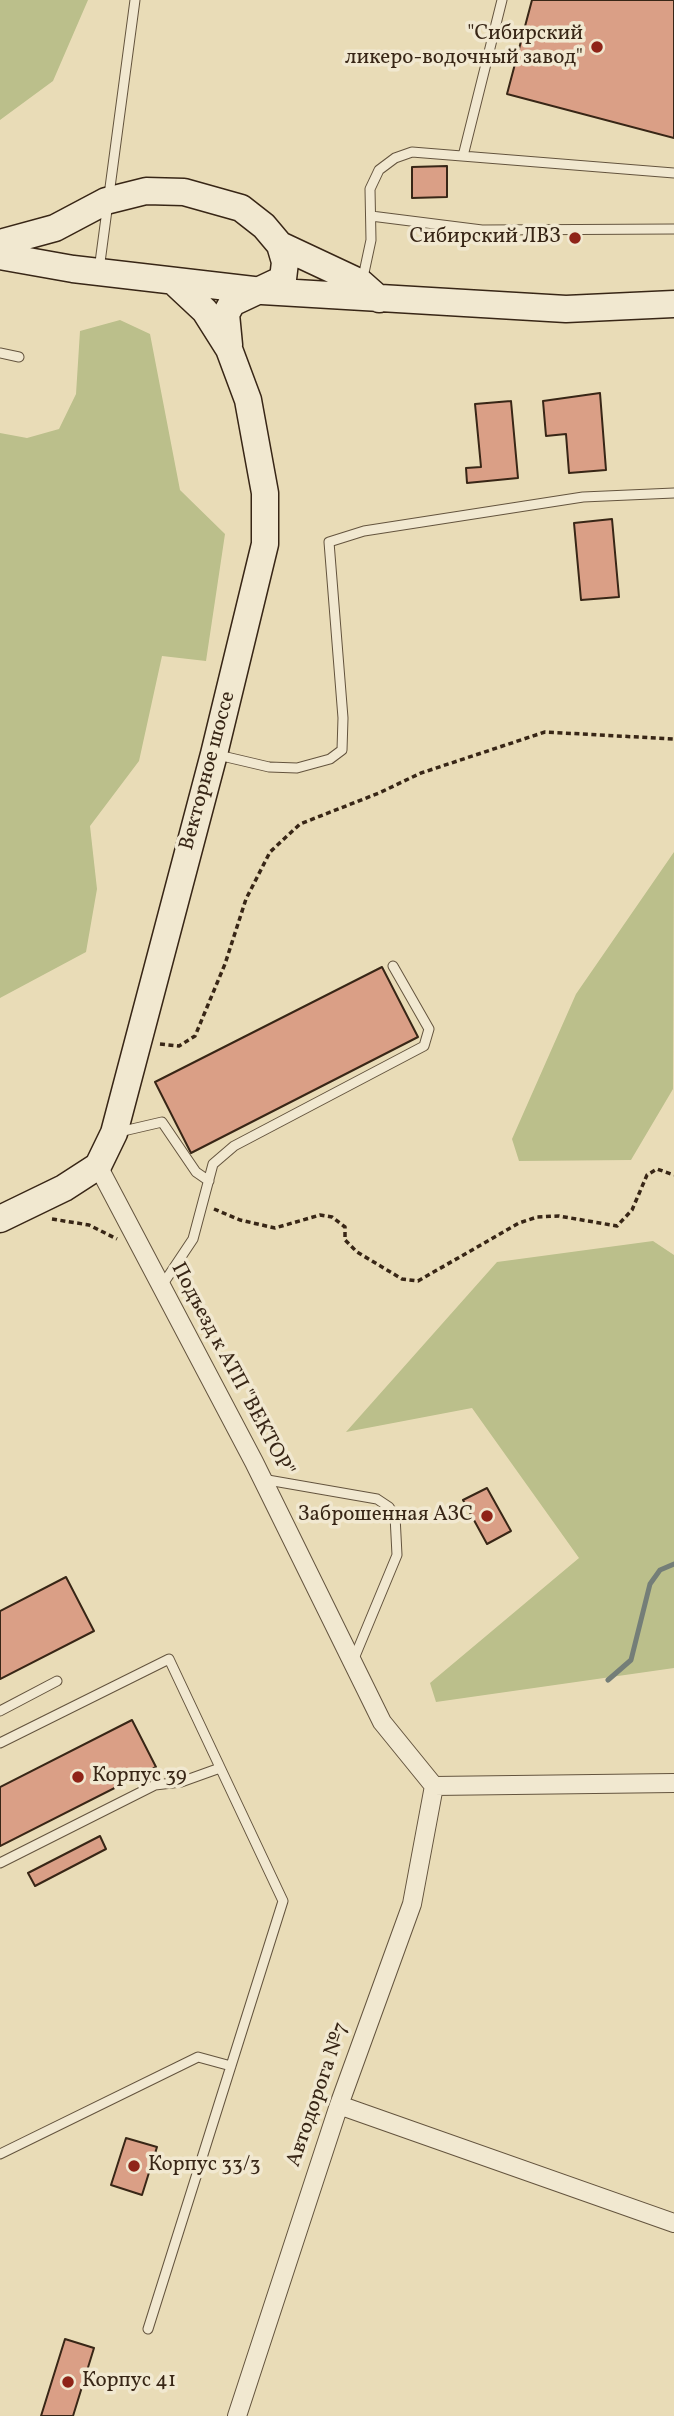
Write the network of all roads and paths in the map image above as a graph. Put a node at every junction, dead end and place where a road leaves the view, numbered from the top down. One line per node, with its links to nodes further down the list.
1 (135, 0): 5 (lane)
2 (502, 0): 3 (lane)
3 (463, 156): 4 (lane); 6 (lane)
4 (674, 173)
5 (106, 201): 7 (main road); 10 (main road); 12 (lane)
6 (371, 216): 8 (lane); 15 (lane)
7 (55, 228): 9 (main road); 12 (main road)
8 (674, 229)
9 (0, 243)
10 (280, 245): 14 (main road); 15 (main road)
11 (0, 256): 12 (main road)
12 (86, 270): 13 (main road)
13 (173, 282): 14 (main road); 17 (main road, Векторное шоссе)
14 (262, 290): 15 (main road); 17 (main road)
15 (370, 291): 16 (main road)
16 (674, 304)
17 (229, 349): 22 (main road, Векторное шоссе)
18 (0, 353): 19 (lane)
19 (19, 357)
20 (674, 493): 22 (lane)
21 (674, 739): 24 (path)
22 (214, 754): 24 (main road, Векторное шоссе)
23 (393, 965): 28 (lane)
24 (139, 1035): 25 (main road, Векторное шоссе)
25 (114, 1133): 26 (main road, Векторное шоссе); 28 (lane)
26 (98, 1166): 30 (main road); 33 (street, Подъезд к АТП "ВЕКТОР")
27 (674, 1175): 29 (path)
28 (209, 1181): 29 (lane)
29 (202, 1204): 33 (lane)
30 (0, 1219)
31 (51, 1219): 32 (path)
32 (124, 1242)
33 (161, 1287): 34 (street, Подъезд к АТП "ВЕКТОР")
34 (262, 1479): 35 (street, Подъезд к АТП "ВЕКТОР"); 35 (lane)
35 (353, 1661): 41 (street, Подъезд к АТП "ВЕКТОР")
36 (57, 1681): 37 (lane)
37 (0, 1711)
38 (0, 1743): 39 (lane)
39 (220, 1768): 42 (lane); 43 (lane)
40 (674, 1783): 41 (street)
41 (434, 1786): 44 (street, Автодорога №7)
42 (0, 1863)
43 (231, 2066): 45 (lane); 47 (lane)
44 (338, 2105): 46 (street); 48 (street, Автодорога №7)
45 (0, 2154)
46 (674, 2223)
47 (148, 2329)
48 (237, 2416)

